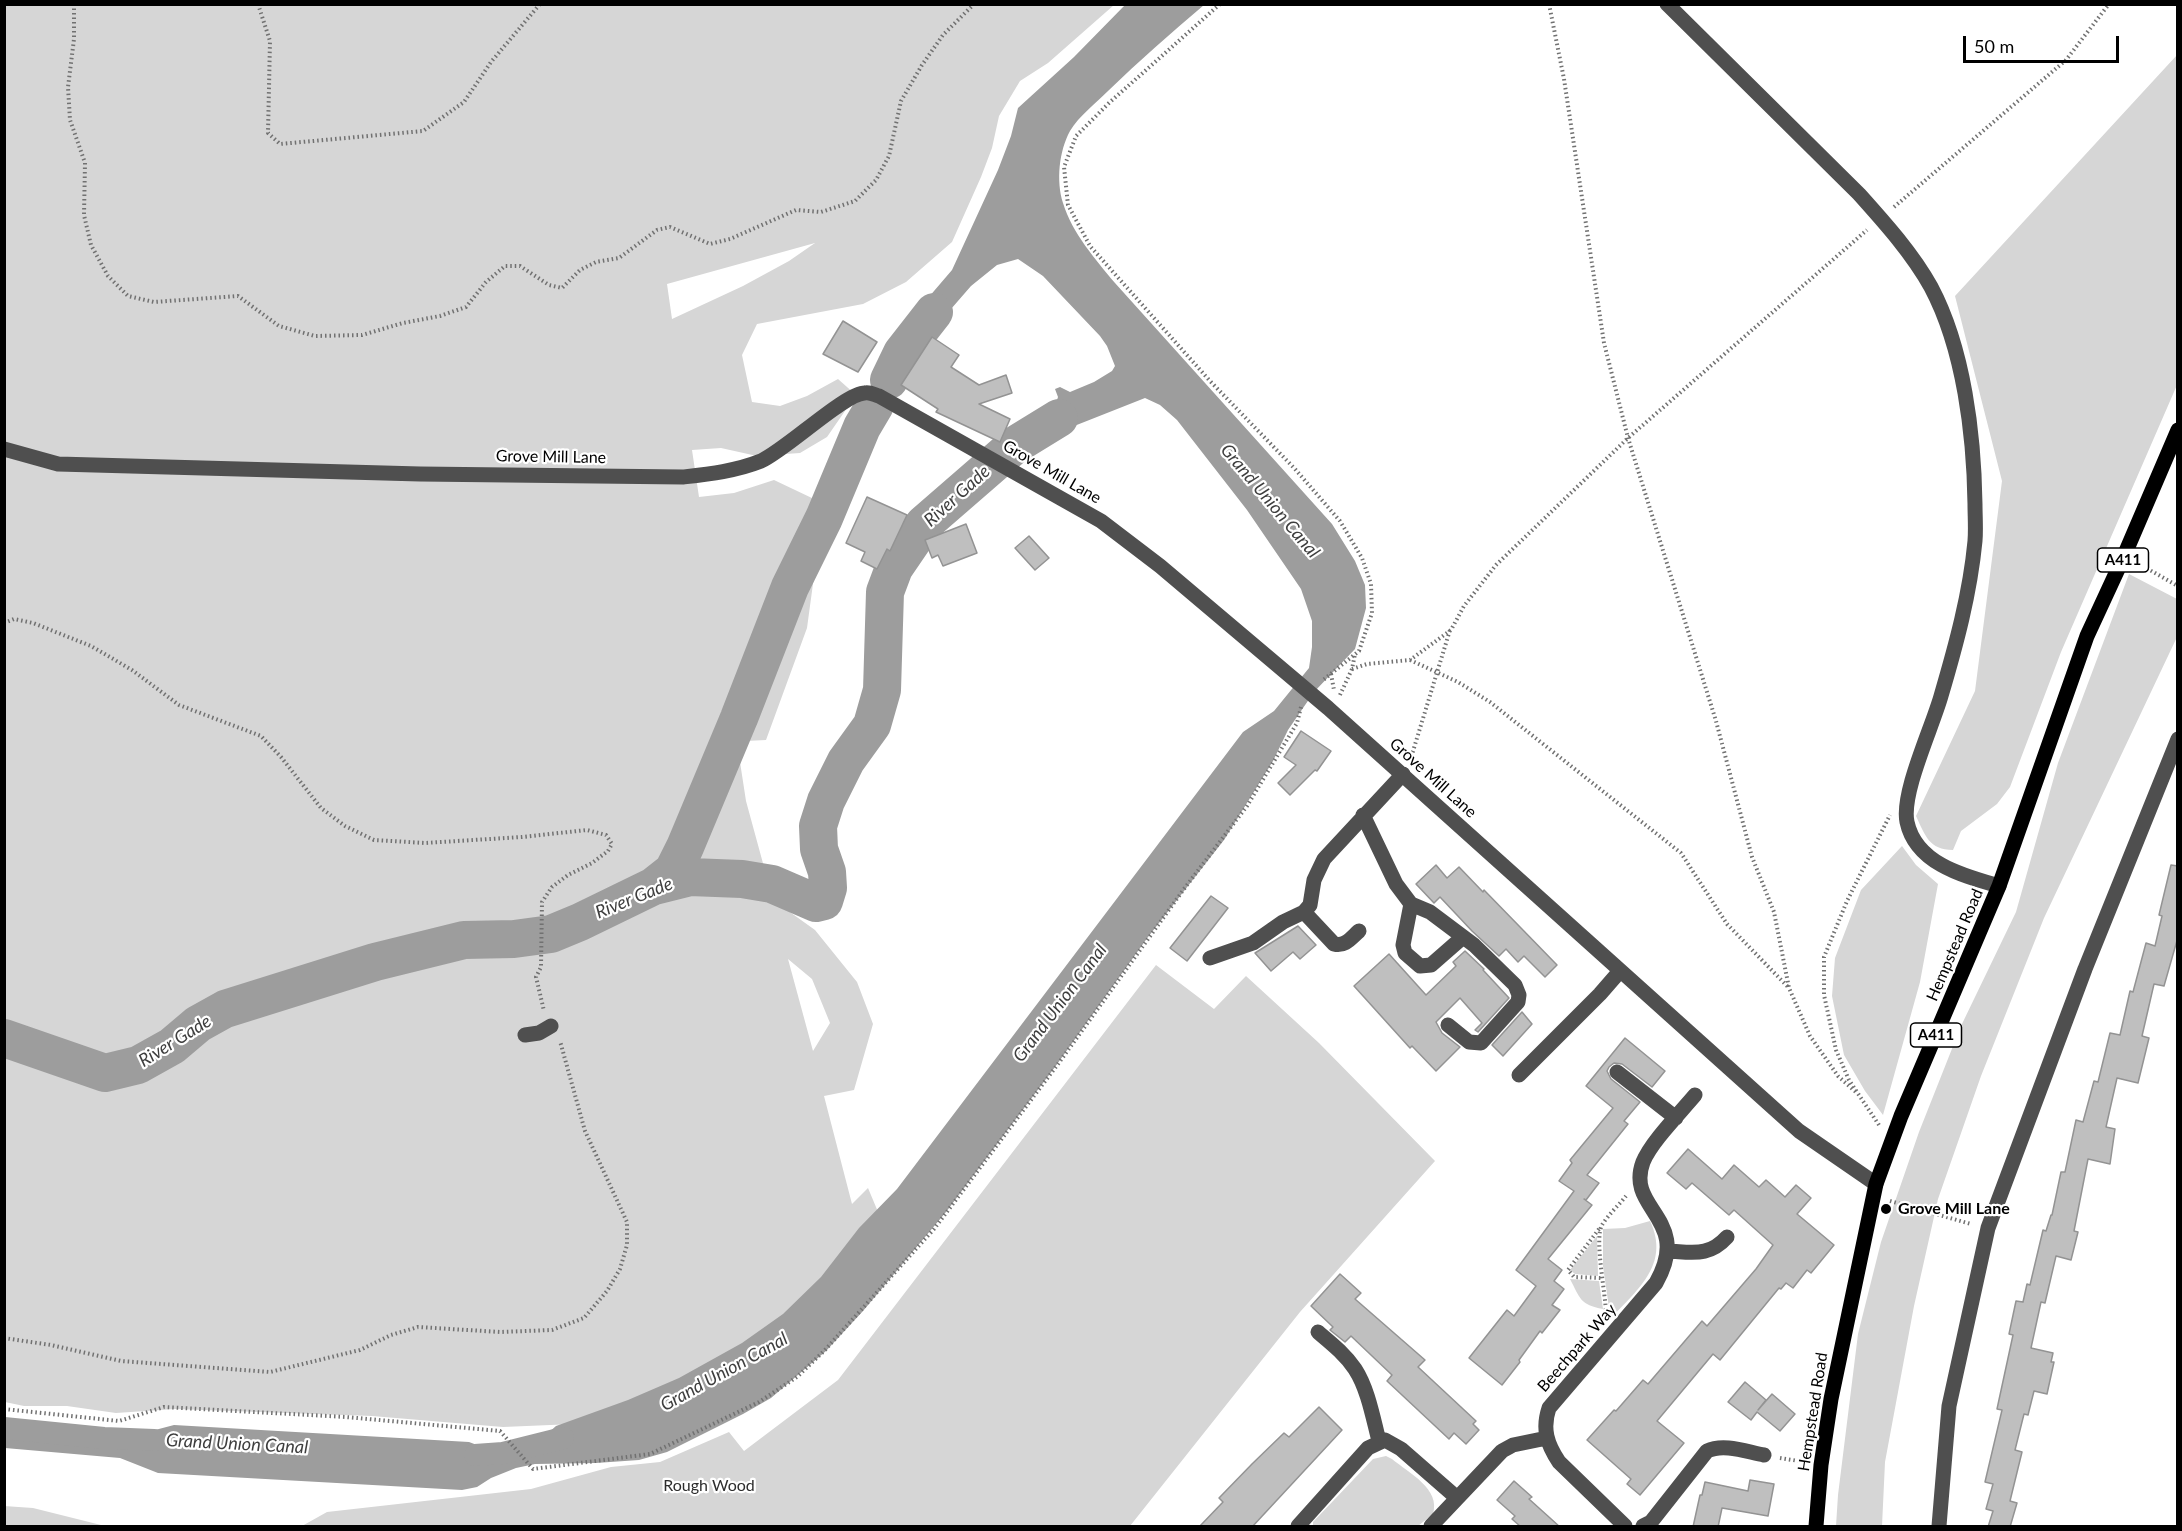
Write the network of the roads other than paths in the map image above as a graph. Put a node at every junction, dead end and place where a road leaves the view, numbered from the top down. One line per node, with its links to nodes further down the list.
1 (1667, 4): 7 (street)
2 (2178, 430): 7 (main road, Hempstead Road / A411)
3 (4, 449): 5 (street, Grove Mill Lane)
4 (2178, 739): 34 (street)
5 (1403, 774): 6 (street); 13 (street, Grove Mill Lane)
6 (1363, 815): 8 (street); 9 (street)
7 (1999, 886): 21 (main road, Hempstead Road / A411)
8 (1412, 904): 11 (street); 11 (street)
9 (1304, 912): 10 (street); 12 (street)
10 (1359, 931)
11 (1463, 937): 14 (street)
12 (1210, 958)
13 (1620, 971): 18 (street); 21 (street, Grove Mill Lane)
14 (1448, 1024)
15 (551, 1026): 16 (street)
16 (525, 1035)
17 (1617, 1072): 20 (street)
18 (1519, 1075)
19 (1695, 1095): 20 (street)
20 (1676, 1118): 23 (street)
21 (1876, 1184): 33 (main road, Hempstead Road / A411)
22 (1727, 1237): 23 (street)
23 (1668, 1251): 25 (street, Beechpark Way)
24 (1318, 1332): 26 (street)
25 (1547, 1438): 28 (street); 31 (street)
26 (1380, 1441): 28 (street); 29 (street)
27 (1764, 1455): 32 (street)
28 (1456, 1497): 30 (street)
29 (1298, 1527)
30 (1431, 1527)
31 (1625, 1527)
32 (1643, 1527)
33 (1816, 1527)
34 (1939, 1527)

